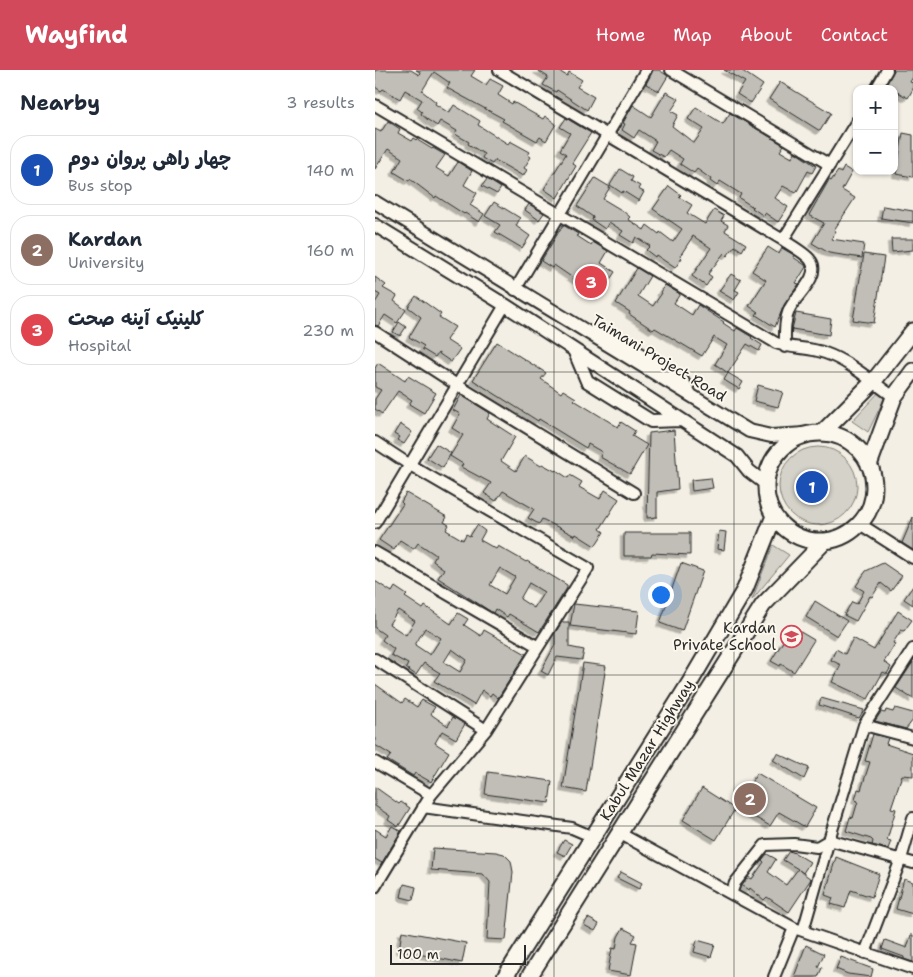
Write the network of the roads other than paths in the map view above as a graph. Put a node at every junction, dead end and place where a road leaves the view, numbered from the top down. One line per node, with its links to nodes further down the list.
1 (499, 70): 8 (street)
2 (646, 70): 8 (street)
3 (671, 70): 9 (street)
4 (887, 70): 5 (street)
5 (878, 85)
6 (375, 105): 11 (street)
7 (853, 127): 9 (street)
8 (608, 135): 11 (street); 13 (street)
9 (830, 165): 13 (street)
10 (375, 202): 14 (main road, Taimani Project Road)
11 (561, 214): 14 (street); 18 (street)
12 (375, 225): 15 (main road)
13 (783, 240): 18 (street)
14 (515, 290): 26 (main road, Taimani Project Road)
15 (505, 305): 19 (main road); 22 (street)
16 (913, 331): 21 (highway)
17 (375, 332): 22 (street)
18 (785, 346): 21 (street)
19 (575, 350): 24 (main road); 24 (main road)
20 (913, 371): 23 (highway)
21 (873, 382): 23 (street); 25 (highway)
22 (457, 384): 28 (street); 31 (street)
23 (894, 397): 29 (highway)
24 (681, 420): 30 (main road)
25 (823, 432): 26 (highway); 29 (highway)
26 (806, 434): 30 (highway)
27 (375, 442): 28 (street)
28 (410, 465): 33 (street); 38 (street)
29 (869, 465): 34 (highway)
30 (766, 484): 32 (highway)
31 (634, 493)
32 (774, 516): 35 (highway); 49 (highway, Kabul Mazar Highway)
33 (375, 523)
34 (860, 524): 35 (highway); 37 (street)
35 (825, 541): 48 (highway, Kabul Mazar Highway)
36 (375, 552): 38 (street)
37 (913, 558)
38 (537, 646): 42 (street)
39 (913, 649): 41 (street)
40 (375, 659): 42 (street)
41 (865, 725): 43 (street); 50 (street)
42 (486, 730): 45 (street)
43 (913, 738)
44 (375, 762): 45 (street)
45 (431, 795): 46 (street)
46 (423, 807): 49 (street); 53 (street)
47 (913, 818): 51 (street)
48 (619, 833): 55 (street); 60 (highway, Kabul Mazar Highway)
49 (593, 837): 59 (highway, Kabul Mazar Highway)
50 (829, 840): 51 (street); 55 (street); 56 (street)
51 (901, 859): 52 (street); 57 (street)
52 (913, 863)
53 (378, 873): 54 (street)
54 (375, 887)
55 (731, 894): 56 (street)
56 (799, 929): 57 (street); 61 (street)
57 (865, 953): 58 (street)
58 (913, 969)
59 (505, 977)
60 (529, 977)
61 (774, 977)

